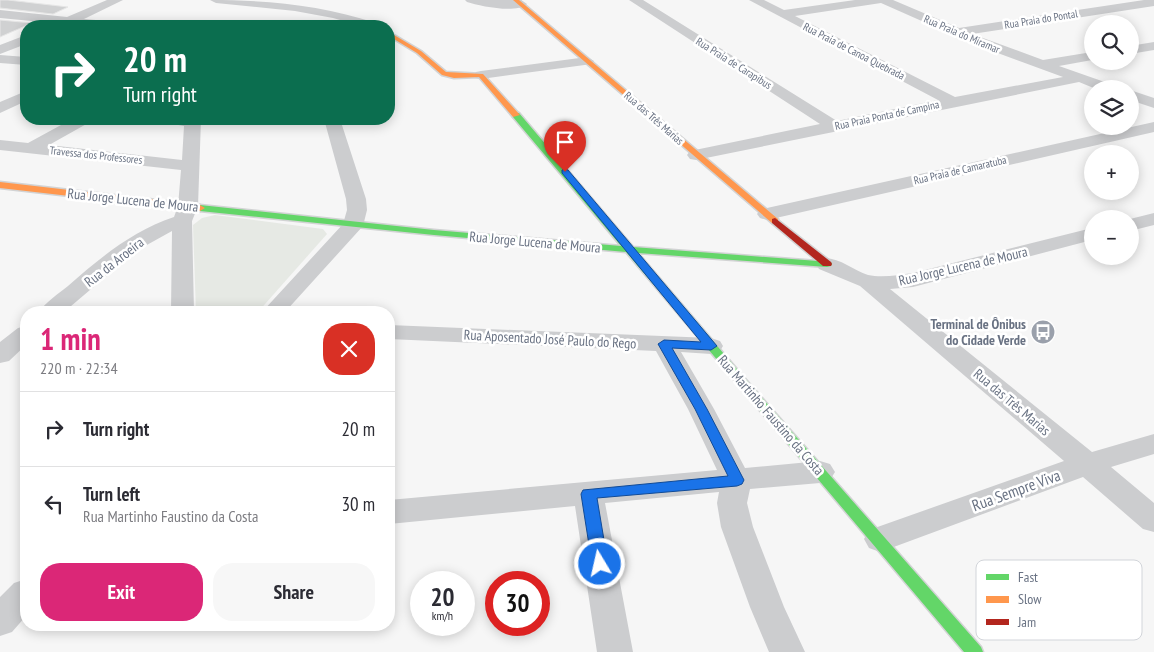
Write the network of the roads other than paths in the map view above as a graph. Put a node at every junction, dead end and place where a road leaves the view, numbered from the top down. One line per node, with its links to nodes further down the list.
1 (117, 0): 14 (street)
2 (216, 0): 8 (street)
3 (471, 0): 9 (street, Rua das Três Marias)
4 (635, 0): 38 (street, Rua Praia de Carapibus)
5 (755, 0): 12 (street, Rua Praia de Canoa Quebrada)
6 (880, 0): 12 (street)
7 (884, 0): 16 (street, Rua Praia do Miramar)
8 (243, 1): 15 (street)
9 (518, 2): 24 (street, Rua das Três Marias)
10 (1154, 2): 16 (street, Rua Praia do Pontal)
11 (0, 14): 13 (street)
12 (782, 14): 32 (street, Rua Praia de Canoa Quebrada)
13 (36, 20)
14 (70, 20)
15 (351, 20)
16 (957, 32): 26 (street, Rua Praia do Miramar)
17 (395, 38): 27 (street)
18 (20, 41): 21 (street)
19 (1154, 46): 20 (street)
20 (1139, 48)
21 (0, 50)
22 (1084, 57): 26 (street)
23 (0, 59): 25 (street)
24 (587, 60): 27 (street); 42 (street, Rua das Três Marias)
25 (20, 61)
26 (1041, 65): 28 (street, Rua Praia do Miramar)
27 (481, 75): 49 (street, Rua Martinho Faustino da Costa)
28 (1079, 78): 29 (street, Rua Praia do Miramar); 32 (street, Rua Praia Ponta de Campina)
29 (1085, 80)
30 (20, 98): 34 (street)
31 (1139, 98): 33 (street)
32 (954, 102): 38 (street, Rua Praia Ponta de Campina)
33 (1154, 103)
34 (0, 108)
35 (73, 125): 41 (street)
36 (193, 125): 43 (street)
37 (334, 125): 47 (street)
38 (834, 126): 42 (street, Rua Praia Ponta de Campina)
39 (1154, 127): 46 (street, Rua Praia de Camaratuba)
40 (0, 145): 41 (street, Travessa dos Professores)
41 (31, 148): 43 (street, Travessa dos Professores)
42 (696, 155): 46 (street, Rua das Três Marias)
43 (191, 166): 45 (street)
44 (1, 186): 45 (street, Rua Jorge Lucena de Moura)
45 (185, 213): 47 (street, Rua Jorge Lucena de Moura); 52 (street, Rua da Aroeira); 53 (street)
46 (767, 214): 50 (street, Rua das Três Marias)
47 (353, 226): 49 (street, Rua Jorge Lucena de Moura); 54 (street)
48 (1084, 236): 51 (street, Rua Jorge Lucena de Moura)
49 (634, 251): 50 (street, Rua Jorge Lucena de Moura); 58 (street, Rua Martinho Faustino da Costa)
50 (827, 264): 51 (street, Rua Jorge Lucena de Moura)
51 (869, 283): 61 (street, Rua das Três Marias)
52 (58, 306)
53 (184, 306)
54 (279, 306)
55 (395, 332): 57 (street, Rua Aposentado José Paulo do Rego)
56 (20, 338): 59 (street)
57 (664, 344): 58 (street, Rua Aposentado José Paulo do Rego); 63 (street)
58 (711, 346): 62 (street, Rua Martinho Faustino da Costa)
59 (0, 355)
60 (1154, 444): 61 (street, Rua Sempre Viva)
61 (1087, 464): 66 (street, Rua das Três Marias); 67 (street, Rua Sempre Viva)
62 (820, 472): 63 (street); 67 (street, Rua Martinho Faustino da Costa)
63 (737, 480): 64 (street); 71 (street)
64 (588, 494): 65 (street); 70 (street)
65 (395, 511)
66 (1154, 520)
67 (880, 539): 72 (street, Rua Martinho Faustino da Costa)
68 (20, 599): 69 (street)
69 (0, 620)
70 (615, 652)
71 (788, 652)
72 (975, 652)

